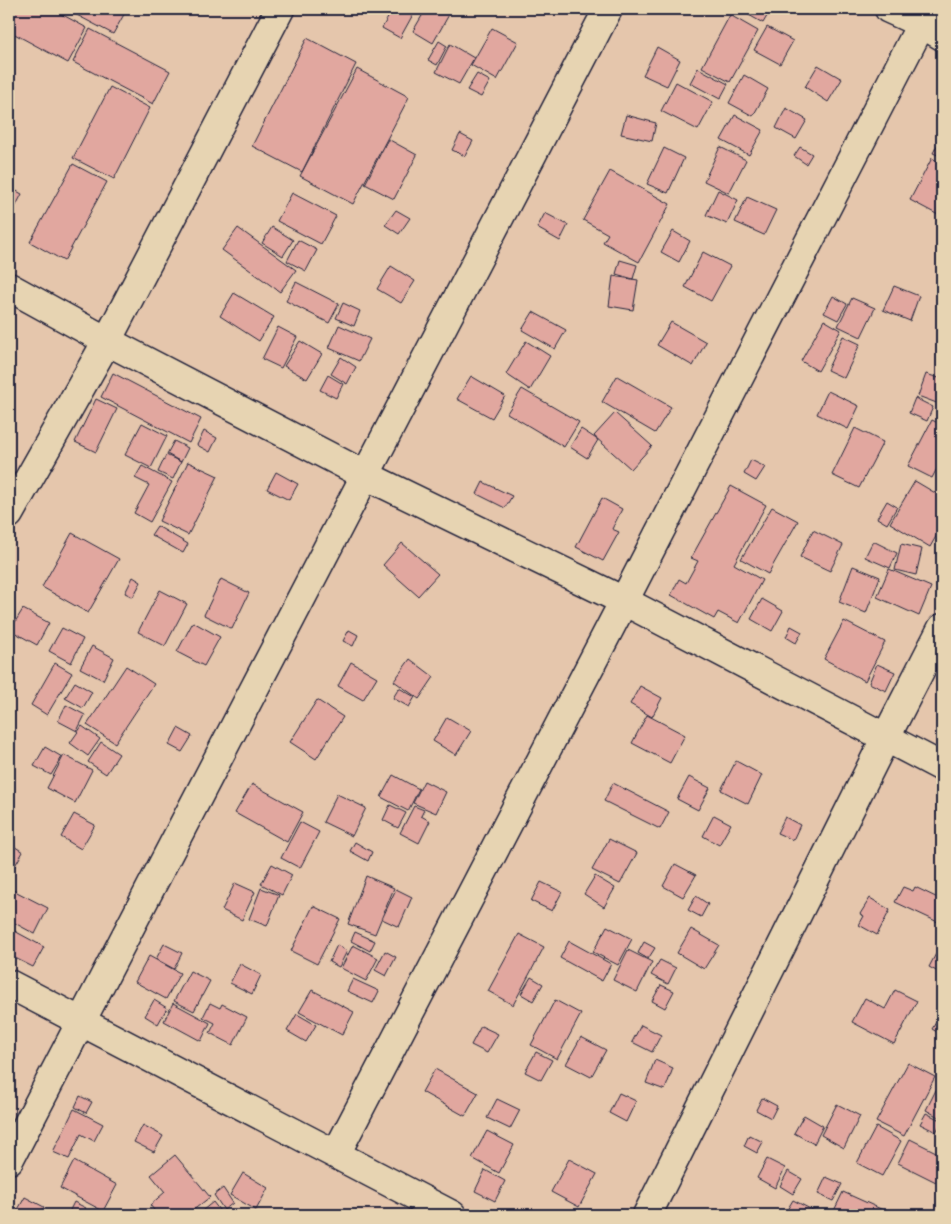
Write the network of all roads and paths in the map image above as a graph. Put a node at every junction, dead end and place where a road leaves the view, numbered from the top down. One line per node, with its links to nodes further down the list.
1 (280, 9): 6 (street)
2 (608, 9): 7 (street)
3 (889, 9): 4 (street)
4 (931, 23): 9 (street)
5 (9, 287): 6 (street)
6 (107, 341): 7 (street); 8 (street)
7 (365, 475): 9 (street); 14 (street)
8 (9, 514)
9 (624, 601): 11 (street); 15 (street)
10 (942, 628): 11 (street)
11 (886, 737): 12 (street); 18 (street)
12 (942, 767)
13 (9, 984): 14 (street)
14 (81, 1021): 15 (street); 16 (street)
15 (336, 1154): 17 (street)
16 (9, 1160)
17 (452, 1215)
18 (647, 1215)

